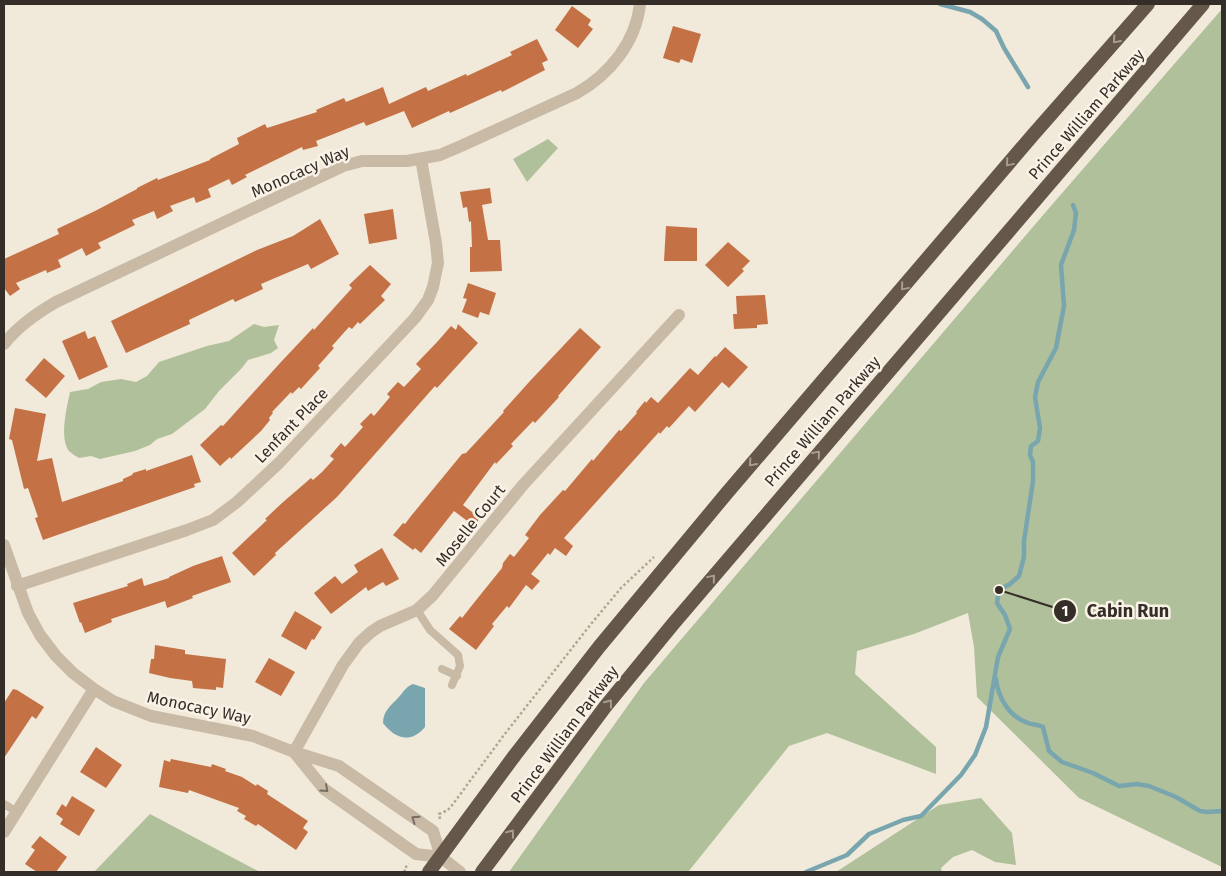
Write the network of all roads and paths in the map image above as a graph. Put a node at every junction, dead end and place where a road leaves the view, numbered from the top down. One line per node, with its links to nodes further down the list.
1 (640, 4): 4 (street, Monocacy Way)
2 (1148, 4): 18 (highway, Prince William Parkway, one-way to 18)
3 (1203, 4): 23 (highway, Prince William Parkway, one-way to 3)
4 (421, 159): 6 (street, Monocacy Way); 8 (street, Lenfant Place)
5 (679, 315): 9 (street, Moselle Court)
6 (4, 344)
7 (4, 545): 8 (street, Monocacy Way)
8 (17, 586): 13 (street, Monocacy Way)
9 (417, 610): 11 (lane); 14 (street, Moselle Court)
10 (442, 669): 11 (lane)
11 (456, 676): 12 (lane)
12 (452, 685)
13 (94, 689): 14 (street, Monocacy Way); 16 (street)
14 (294, 752): 18 (street, Monocacy Way, one-way to 18); 18 (street, Monocacy Way, one-way to 14)
15 (4, 804): 16 (lane)
16 (16, 812): 17 (street)
17 (4, 832)
18 (441, 857): 21 (highway, Prince William Parkway); 22 (street)
19 (408, 866): 20 (path)
20 (405, 872)
21 (430, 872)
22 (460, 872)
23 (482, 872)

